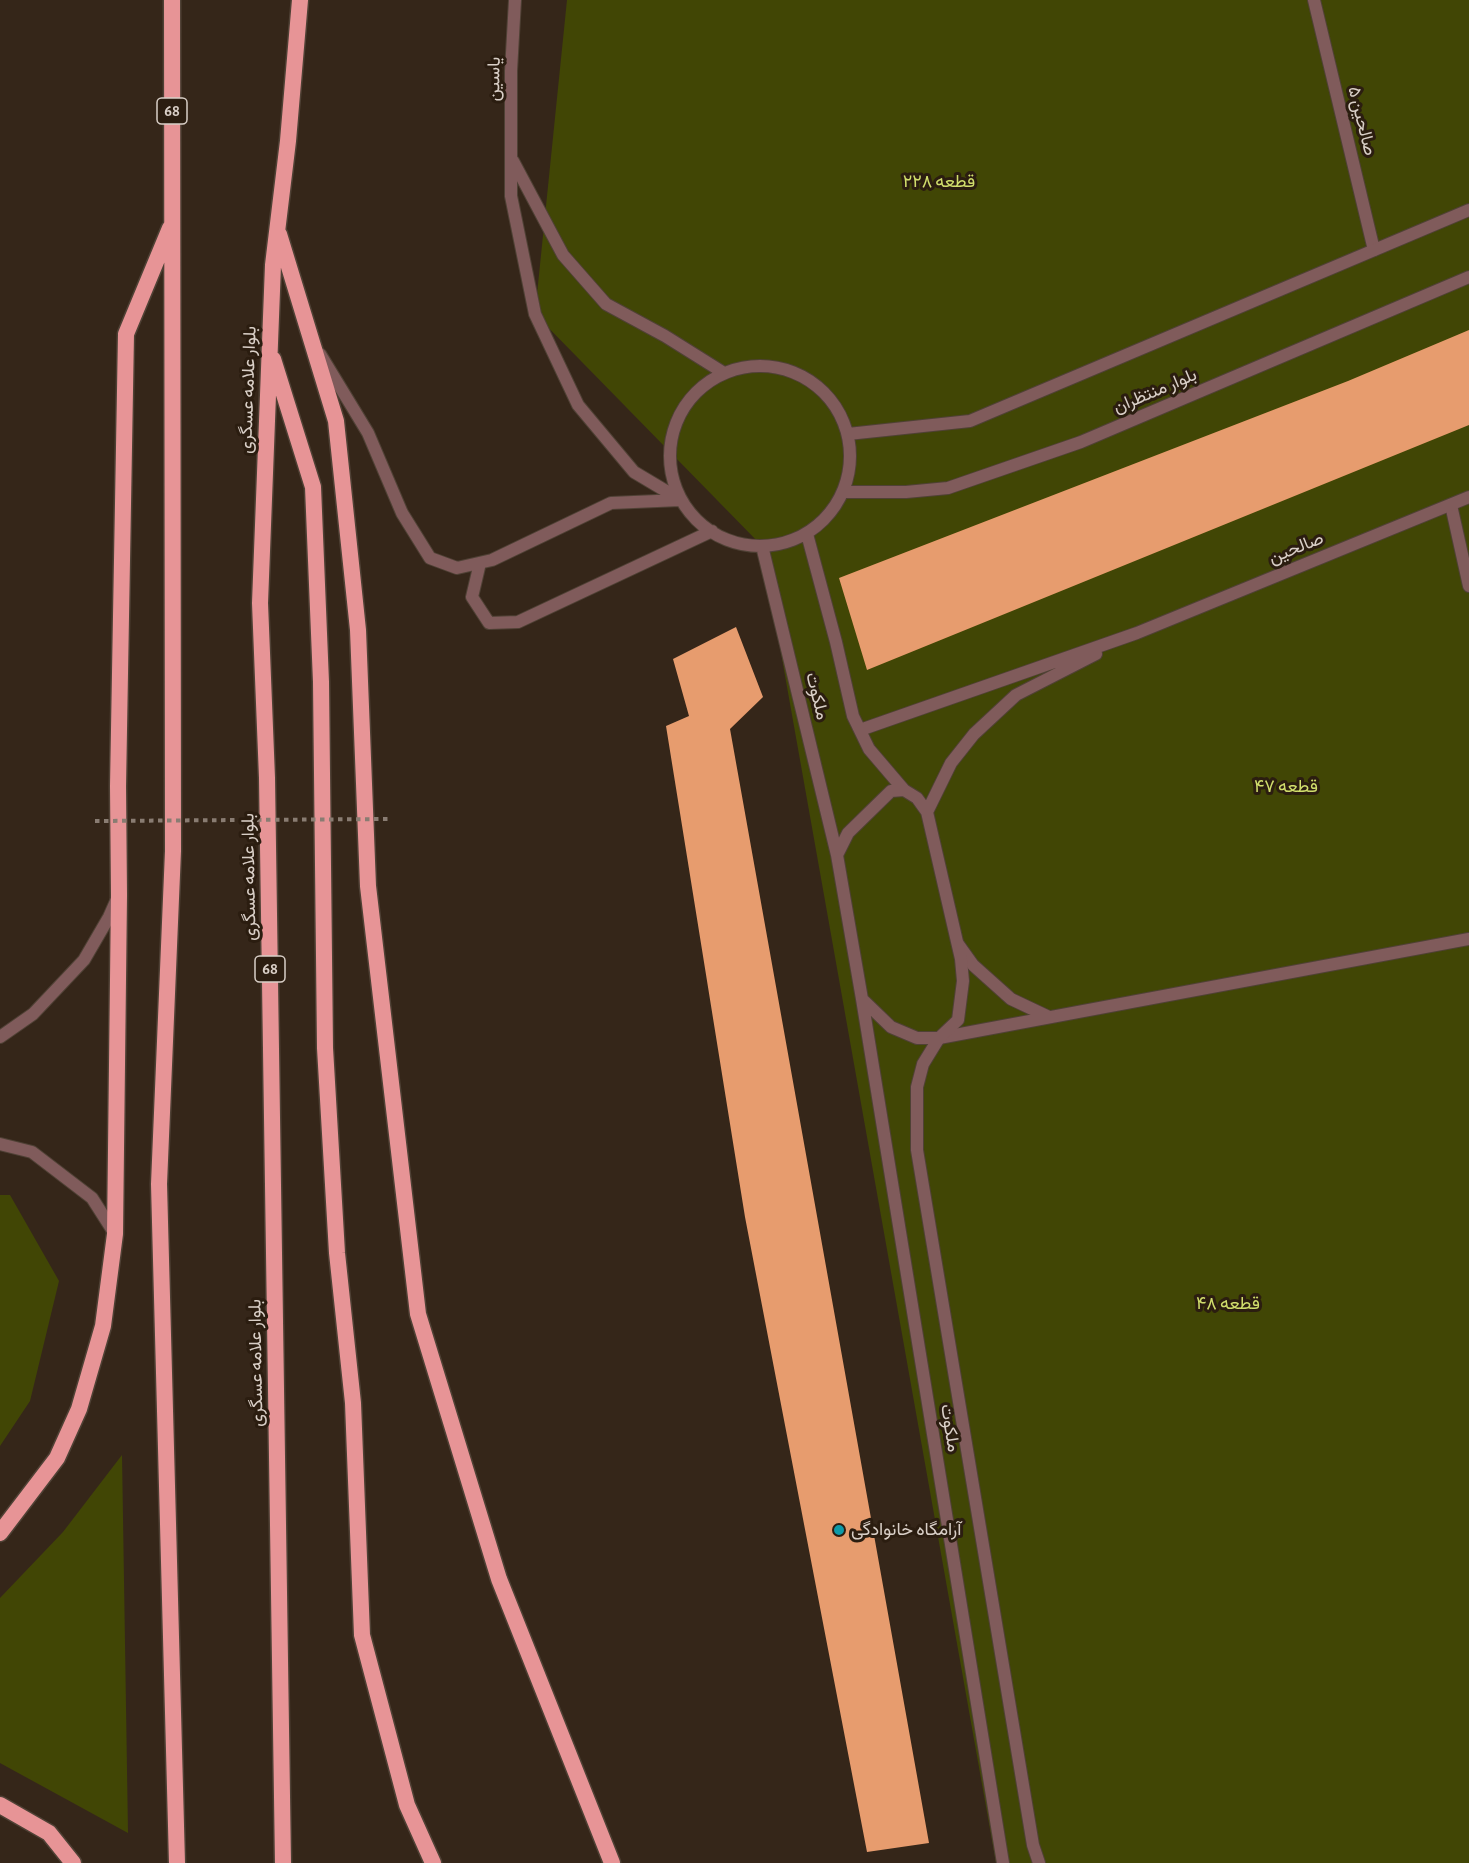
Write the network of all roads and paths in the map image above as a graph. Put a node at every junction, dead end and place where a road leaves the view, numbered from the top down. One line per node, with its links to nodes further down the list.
1 (172, 0): 7 (highway, 68)
2 (300, 0): 8 (highway, بلوار علامه عسگری / 68)
3 (515, 0): 5 (street, یاسین)
4 (1314, 0): 9 (street, صالحین ۵)
5 (511, 159): 13 (street); 17 (street, یاسین)
6 (1469, 210): 9 (street)
7 (172, 222): 31 (highway); 44 (highway, 68)
8 (277, 228): 11 (highway); 12 (highway, بلوار علامه عسگری / 68)
9 (1374, 250): 14 (street)
10 (1469, 277): 15 (street, بلوار منتظران)
11 (311, 338): 22 (street); 42 (highway)
12 (269, 346): 45 (highway, بلوار علامه عسگری / 68); 46 (highway)
13 (724, 373): 14 (street); 17 (street)
14 (848, 434): 15 (street)
15 (844, 492): 20 (street)
16 (1469, 497): 18 (street, صالحین)
17 (681, 500): 19 (street); 22 (street)
18 (1451, 505): 23 (street); 24 (street, صالحین)
19 (712, 531): 21 (street); 22 (street)
20 (807, 534): 21 (street); 25 (street, ملکوت)
21 (762, 546): 30 (street, ملکوت)
22 (480, 563)
23 (1469, 586)
24 (1137, 633): 25 (street, صالحین); 27 (street, صالحین)
25 (860, 730): 26 (street, ملکوت)
26 (904, 790): 27 (street, ملکوت); 30 (street)
27 (927, 812): 33 (street, ملکوت)
28 (391, 819): 29 (path, bridge)
29 (95, 821)
30 (837, 855): 34 (street, ملکوت)
31 (119, 896): 36 (street); 39 (highway)
32 (1469, 939): 35 (street)
33 (957, 944): 35 (street); 37 (street, ملکوت)
34 (862, 999): 37 (street); 47 (street, ملکوت)
35 (1049, 1017): 37 (street)
36 (0, 1037)
37 (939, 1038): 48 (street, ملکوت)
38 (0, 1144): 39 (street)
39 (115, 1234): 40 (highway)
40 (0, 1533)
41 (0, 1805): 43 (highway)
42 (611, 1861)
43 (73, 1863)
44 (177, 1863)
45 (283, 1863)
46 (433, 1863)
47 (1002, 1863)
48 (1039, 1863)

